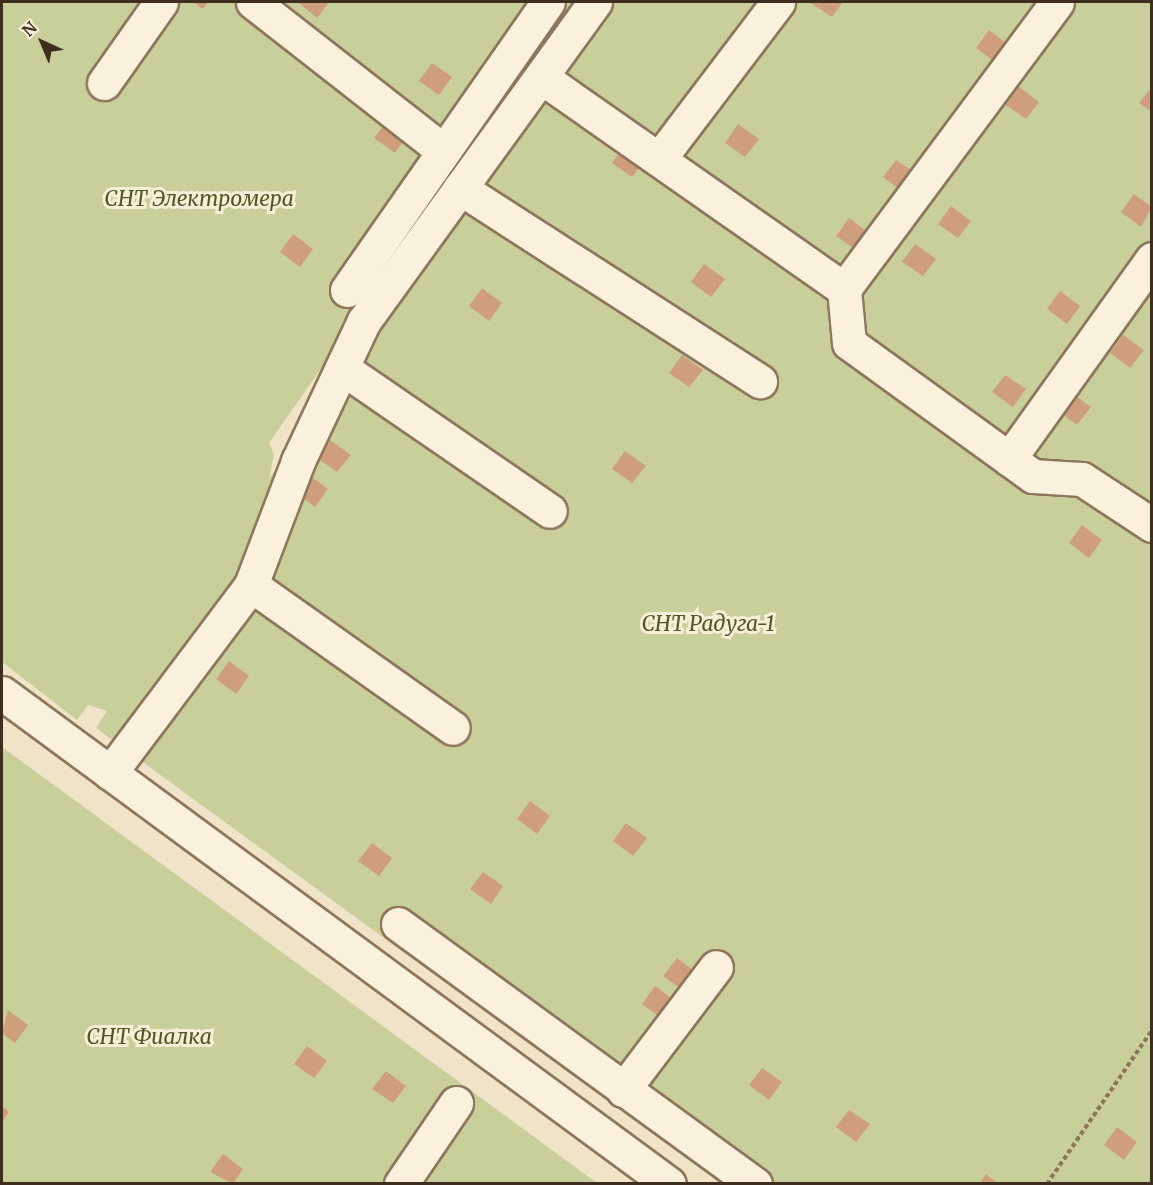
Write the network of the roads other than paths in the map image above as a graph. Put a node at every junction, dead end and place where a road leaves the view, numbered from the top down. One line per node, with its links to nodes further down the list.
1 (161, 2): 8 (street)
2 (254, 2): 9 (street)
3 (548, 2): 9 (street)
4 (595, 2): 7 (street)
5 (778, 2): 10 (street)
6 (1057, 2): 13 (street)
7 (541, 77): 10 (street); 11 (street)
8 (104, 83)
9 (444, 151): 14 (street)
10 (659, 159): 13 (street)
11 (460, 188): 15 (street); 16 (street)
12 (1152, 259): 17 (street)
13 (844, 289): 17 (street)
14 (347, 290)
15 (342, 368): 18 (street); 20 (street)
16 (760, 381)
17 (1009, 459): 19 (street)
18 (550, 511)
19 (1152, 525)
20 (251, 585): 22 (street); 23 (street)
21 (2, 693): 23 (street)
22 (453, 728)
23 (110, 773): 29 (street)
24 (398, 924): 26 (street)
25 (716, 967): 26 (street)
26 (623, 1090): 30 (street)
27 (456, 1102): 28 (street)
28 (401, 1184)
29 (669, 1184)
30 (755, 1184)

